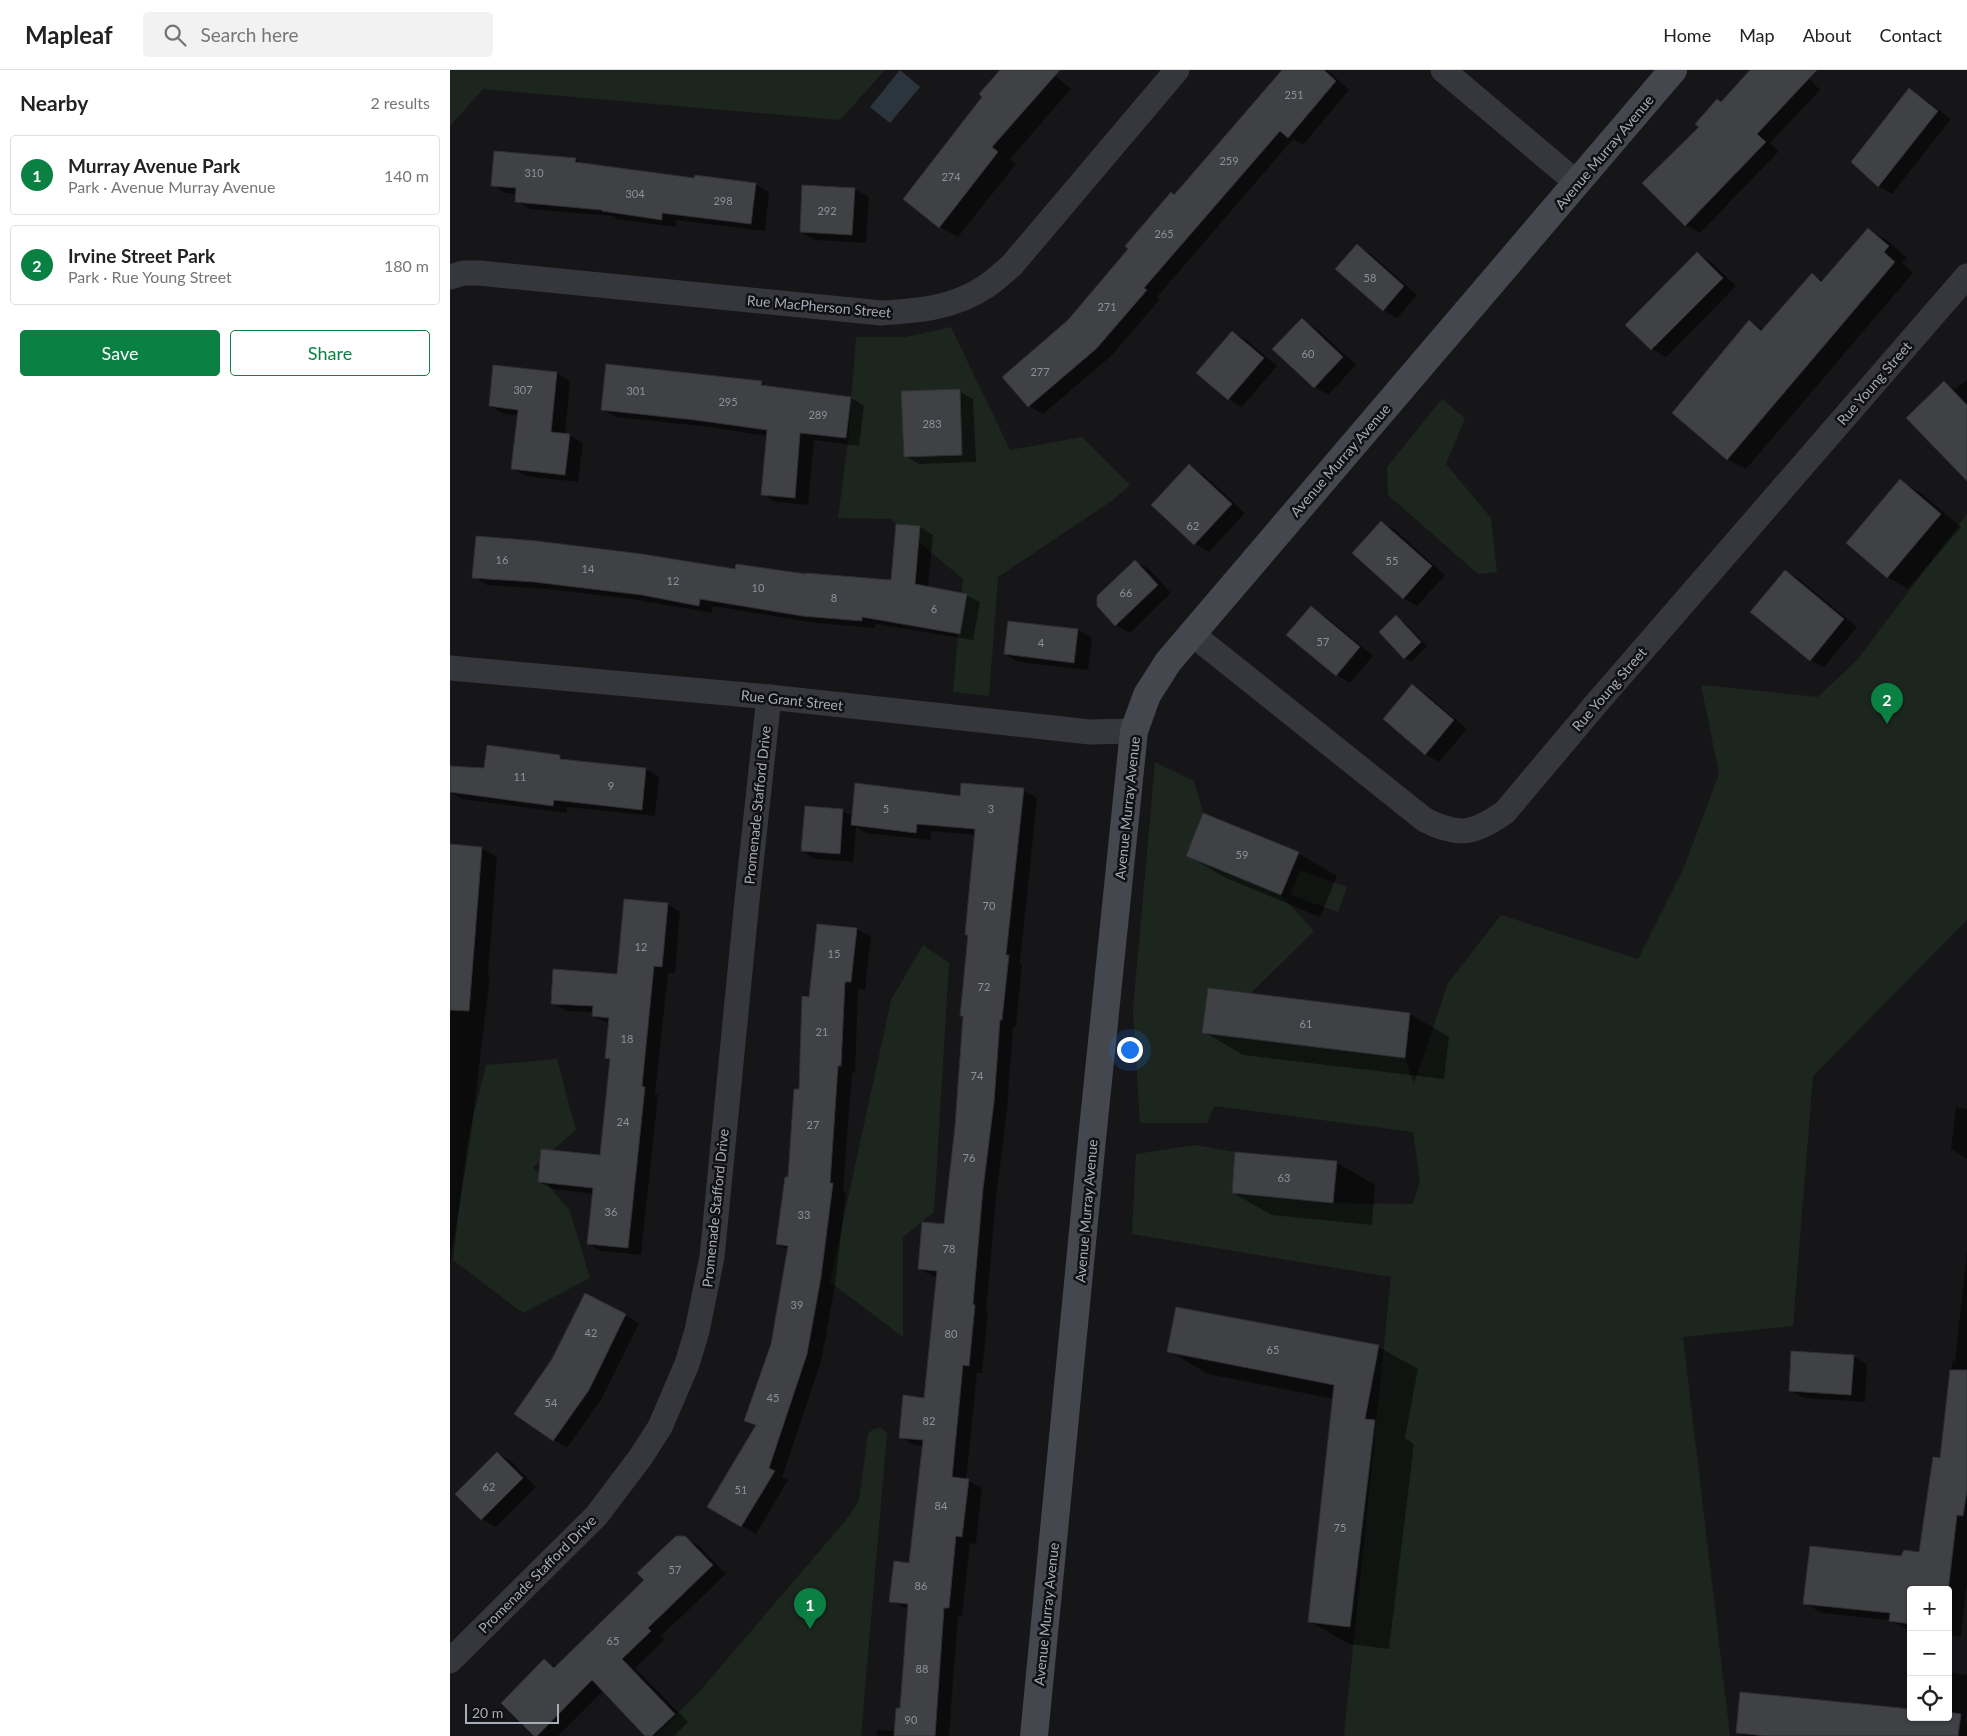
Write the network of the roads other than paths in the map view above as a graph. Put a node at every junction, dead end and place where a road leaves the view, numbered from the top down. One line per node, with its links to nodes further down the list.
1 (1178, 70): 6 (street, Rue MacPherson Street)
2 (1443, 70): 4 (street)
3 (1673, 70): 4 (street, Avenue Murray Avenue)
4 (1577, 183): 7 (street, Avenue Murray Avenue)
5 (1967, 276): 7 (street, Rue Young Street)
6 (450, 277)
7 (1192, 634): 10 (street, Avenue Murray Avenue)
8 (450, 668): 9 (street, Rue Grant Street)
9 (769, 697): 10 (street, Rue Grant Street); 11 (street, Promenade Stafford Drive)
10 (1134, 731): 12 (street, Avenue Murray Avenue)
11 (450, 1661)
12 (1034, 1736)

